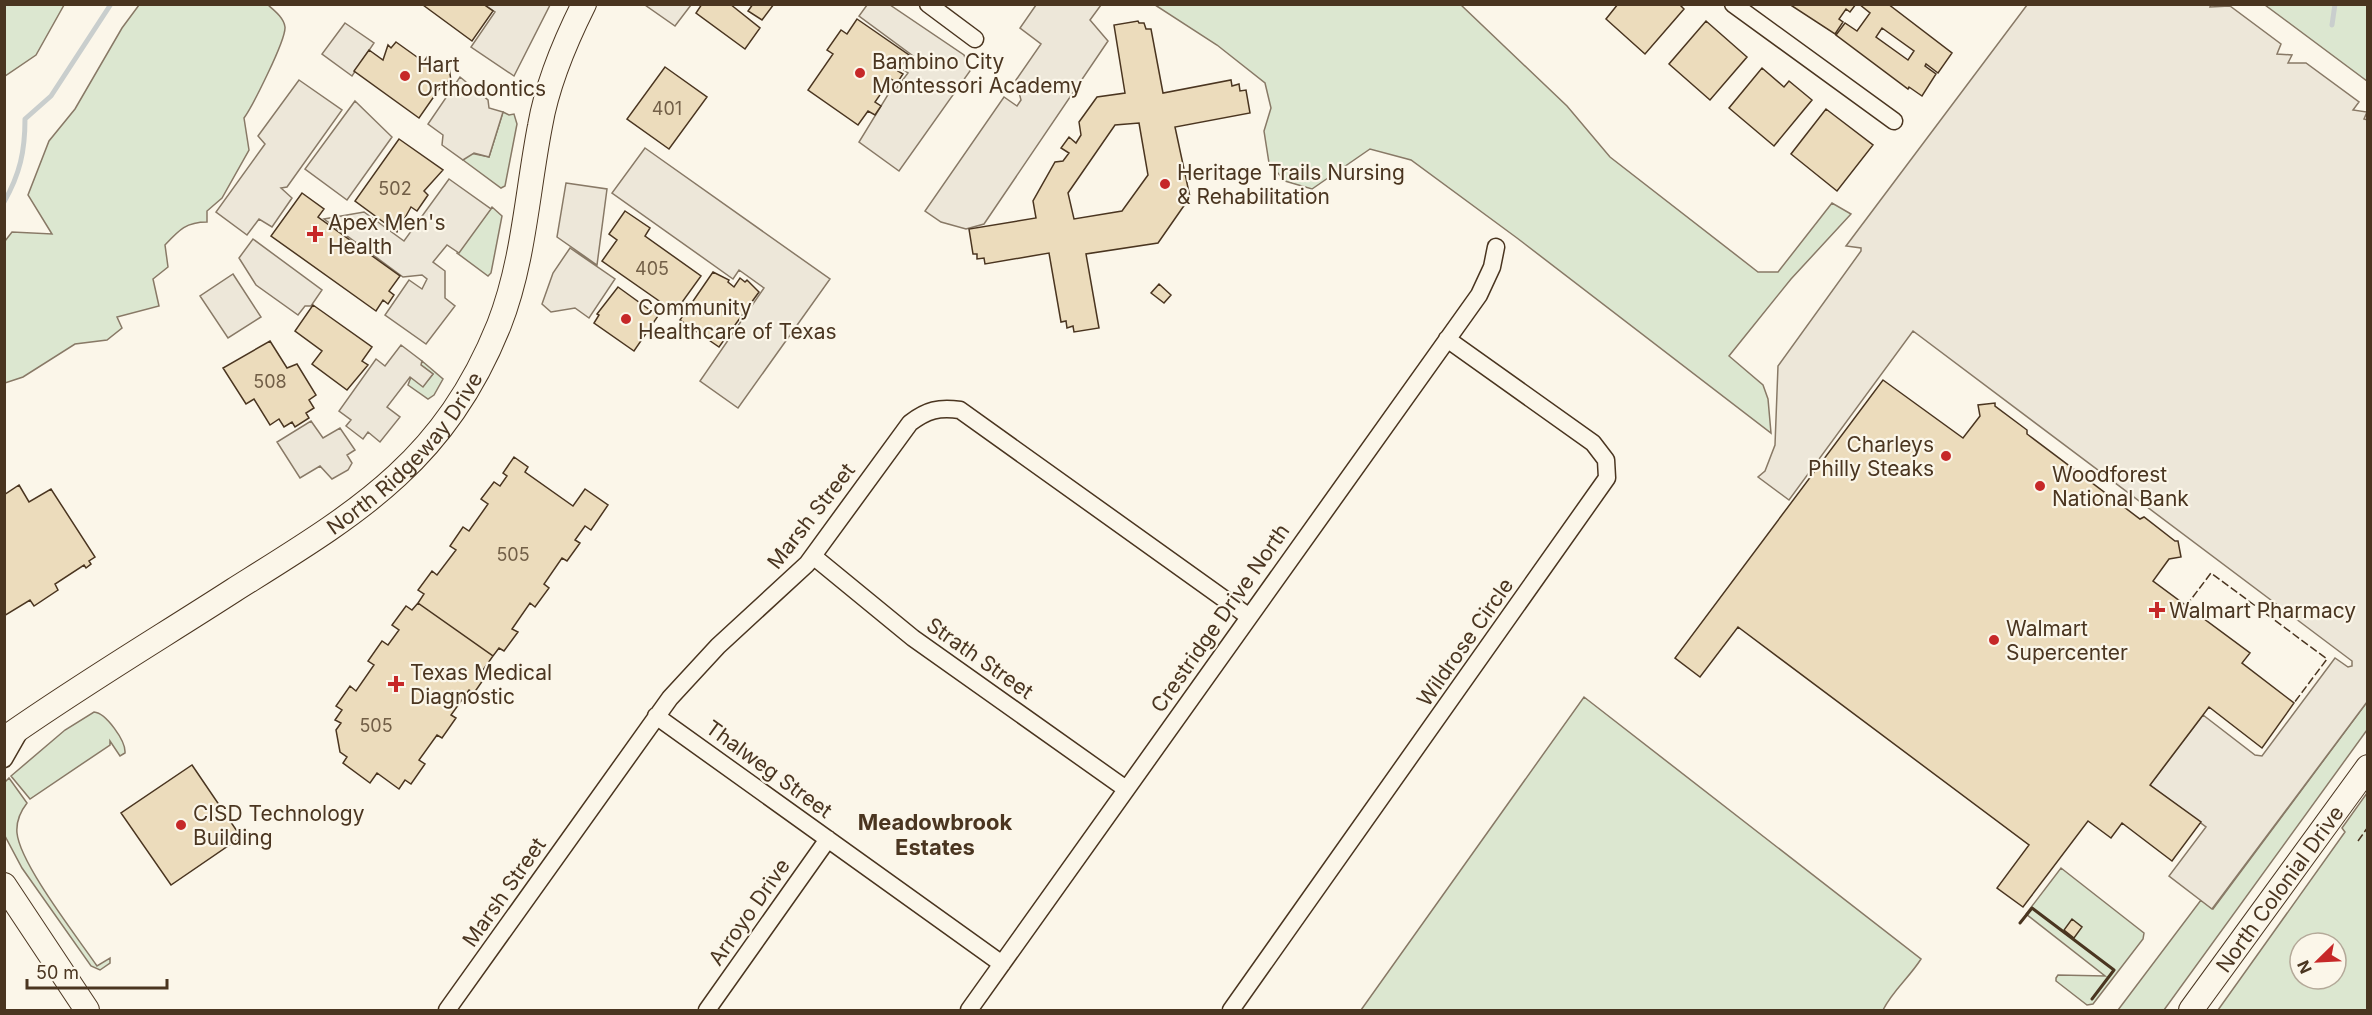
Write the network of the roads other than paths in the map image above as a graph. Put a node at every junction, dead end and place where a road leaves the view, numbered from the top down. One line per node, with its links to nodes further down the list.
1 (584, 4): 11 (street, North Ridgeway Drive)
2 (928, 4): 4 (street)
3 (1733, 4): 5 (street)
4 (975, 39)
5 (1894, 121)
6 (1496, 247): 7 (street, Crestridge Drive North)
7 (1447, 339): 9 (street, Crestridge Drive North); 22 (street, Wildrose Circle)
8 (813, 556): 9 (street, Marsh Street); 10 (street, Marsh Street); 14 (street, Strath Street)
9 (1248, 616): 14 (street, Crestridge Drive North)
10 (656, 716): 15 (street, Thalweg Street); 19 (street, Marsh Street)
11 (14, 732): 12 (street)
12 (4, 759)
13 (2367, 767): 23 (street, North Colonial Drive)
14 (1126, 789): 17 (street, Crestridge Drive North)
15 (828, 839): 17 (street, Thalweg Street); 20 (street, Arroyo Drive)
16 (4, 885): 18 (street)
17 (1002, 964): 21 (street, Crestridge Drive North)
18 (87, 1011)
19 (447, 1011)
20 (708, 1011)
21 (969, 1011)
22 (1231, 1011)
23 (2191, 1011)

